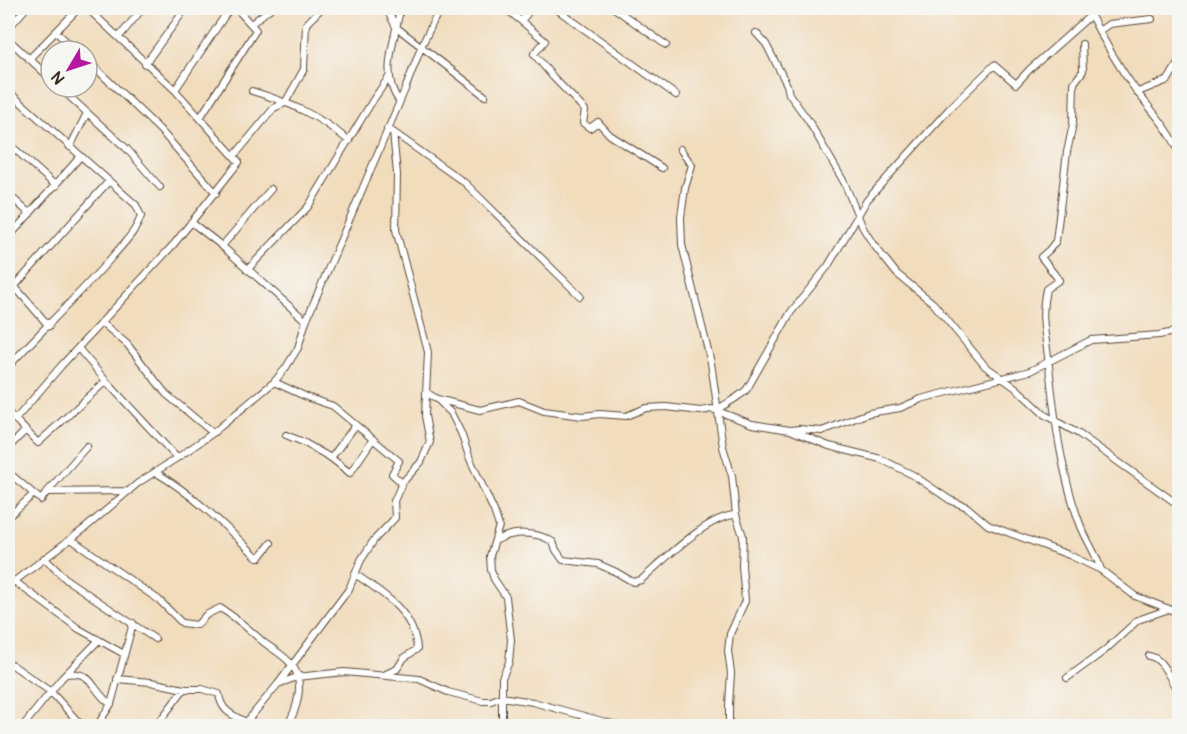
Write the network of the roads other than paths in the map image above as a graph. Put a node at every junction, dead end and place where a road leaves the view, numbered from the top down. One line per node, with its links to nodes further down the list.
1 (26, 8): 23 (street)
2 (80, 8): 25 (street)
3 (87, 8): 27 (street)
4 (143, 8): 27 (street)
5 (186, 8): 35 (street)
6 (230, 8): 39 (street)
7 (236, 8): 21 (street)
8 (271, 8): 21 (street)
9 (322, 8): 47 (street)
10 (386, 8): 22 (street)
11 (400, 8): 22 (street)
12 (440, 8): 31 (street)
13 (505, 8): 20 (street)
14 (532, 8): 20 (street)
15 (555, 8): 43 (street)
16 (614, 8): 32 (street)
17 (1087, 8): 18 (street)
18 (1091, 15): 24 (street); 66 (street)
19 (1152, 19): 24 (street)
20 (520, 21): 58 (street)
21 (251, 24): 49 (street)
22 (396, 27): 31 (street); 38 (street)
23 (8, 29)
24 (1099, 31): 42 (street)
25 (56, 32): 29 (street); 33 (street)
26 (756, 33): 66 (street)
27 (119, 38): 35 (street)
28 (8, 39): 33 (street)
29 (64, 39)
30 (1082, 44): 80 (street)
31 (422, 45): 44 (street); 46 (street)
32 (666, 45)
33 (28, 59): 36 (street)
34 (1179, 60): 42 (street)
35 (145, 64): 39 (street)
36 (39, 69)
37 (99, 72): 63 (street)
38 (390, 77): 46 (street); 51 (street)
39 (175, 90): 49 (street)
40 (8, 91): 53 (street)
41 (252, 91): 47 (street)
42 (1138, 92): 55 (street)
43 (676, 95)
44 (485, 96)
45 (72, 99): 48 (street)
46 (399, 101): 50 (street)
47 (286, 102): 51 (street); 56 (street)
48 (87, 113): 53 (street); 61 (street)
49 (200, 117): 56 (street)
50 (390, 131): 73 (street); 74 (street); 85 (street)
51 (349, 141): 70 (street)
52 (8, 143): 60 (street)
53 (70, 147): 57 (street)
54 (680, 149): 87 (street)
55 (1179, 153)
56 (235, 155): 63 (street)
57 (80, 157): 59 (street); 60 (street)
58 (662, 168)
59 (108, 182): 72 (street); 76 (street)
60 (56, 186): 65 (street)
61 (160, 188)
62 (271, 189): 69 (street)
63 (216, 193): 67 (street)
64 (8, 194): 65 (street)
65 (30, 213): 68 (street)
66 (858, 216): 82 (street); 87 (street)
67 (191, 222): 69 (street); 75 (street)
68 (8, 238)
69 (222, 246): 70 (street)
70 (247, 270): 74 (street)
71 (8, 279): 72 (street)
72 (14, 286): 76 (street)
73 (580, 296)
74 (306, 321): 84 (street)
75 (101, 322): 78 (street); 94 (street)
76 (49, 326): 81 (street)
77 (1179, 331): 80 (street)
78 (78, 348): 83 (street); 89 (street)
79 (8, 355): 81 (street)
80 (1048, 362): 82 (street); 90 (street)
81 (10, 364)
82 (1002, 378): 90 (street); 92 (street)
83 (106, 381): 93 (street); 99 (street)
84 (274, 382): 91 (street); 94 (street)
85 (426, 392): 86 (street); 103 (street)
86 (437, 399): 87 (street); 111 (street)
87 (717, 410): 92 (street); 108 (street)
88 (8, 412): 89 (street)
89 (15, 420): 93 (street)
90 (1056, 422): 107 (street); 114 (street)
91 (355, 426): 96 (street); 100 (street)
92 (790, 430): 114 (street)
93 (25, 431): 98 (street)
94 (213, 433): 99 (street)
95 (286, 435): 100 (street)
96 (373, 439): 100 (street); 103 (street)
97 (87, 446): 105 (street)
98 (8, 448)
99 (177, 458): 102 (street)
100 (331, 458)
101 (8, 472): 106 (street)
102 (155, 472): 104 (street); 112 (street)
103 (402, 483): 115 (street)
104 (129, 491): 105 (street); 110 (street)
105 (46, 492): 106 (street)
106 (34, 494): 109 (street)
107 (1179, 506)
108 (736, 515): 111 (street); 146 (street)
109 (8, 518)
110 (71, 539): 113 (street); 126 (street)
111 (495, 541): 136 (street)
112 (271, 543)
113 (44, 558): 116 (street); 120 (street)
114 (1101, 570): 118 (street)
115 (355, 574): 126 (street); 128 (street)
116 (14, 581): 117 (street); 122 (street)
117 (8, 586)
118 (1169, 609): 119 (street); 130 (street)
119 (1179, 614)
120 (133, 622): 121 (street); 123 (street)
121 (155, 639)
122 (99, 640): 123 (street); 127 (street)
123 (123, 654): 131 (street)
124 (1149, 656): 135 (street)
125 (8, 662): 134 (street)
126 (292, 665): 129 (street); 132 (street)
127 (66, 674): 134 (street); 137 (street)
128 (386, 675): 129 (street); 136 (street)
129 (297, 677): 132 (street); 143 (street)
130 (1066, 678)
131 (117, 679): 133 (street); 137 (street)
132 (278, 684): 138 (street)
133 (184, 689): 138 (street); 142 (street)
134 (51, 692): 139 (street); 140 (street)
135 (1179, 694)
136 (501, 697): 144 (street); 145 (street)
137 (111, 704): 141 (street)
138 (244, 724)
139 (23, 726)
140 (82, 726)
141 (97, 726)
142 (156, 726)
143 (287, 726)
144 (502, 726)
145 (620, 726)
146 (729, 726)

